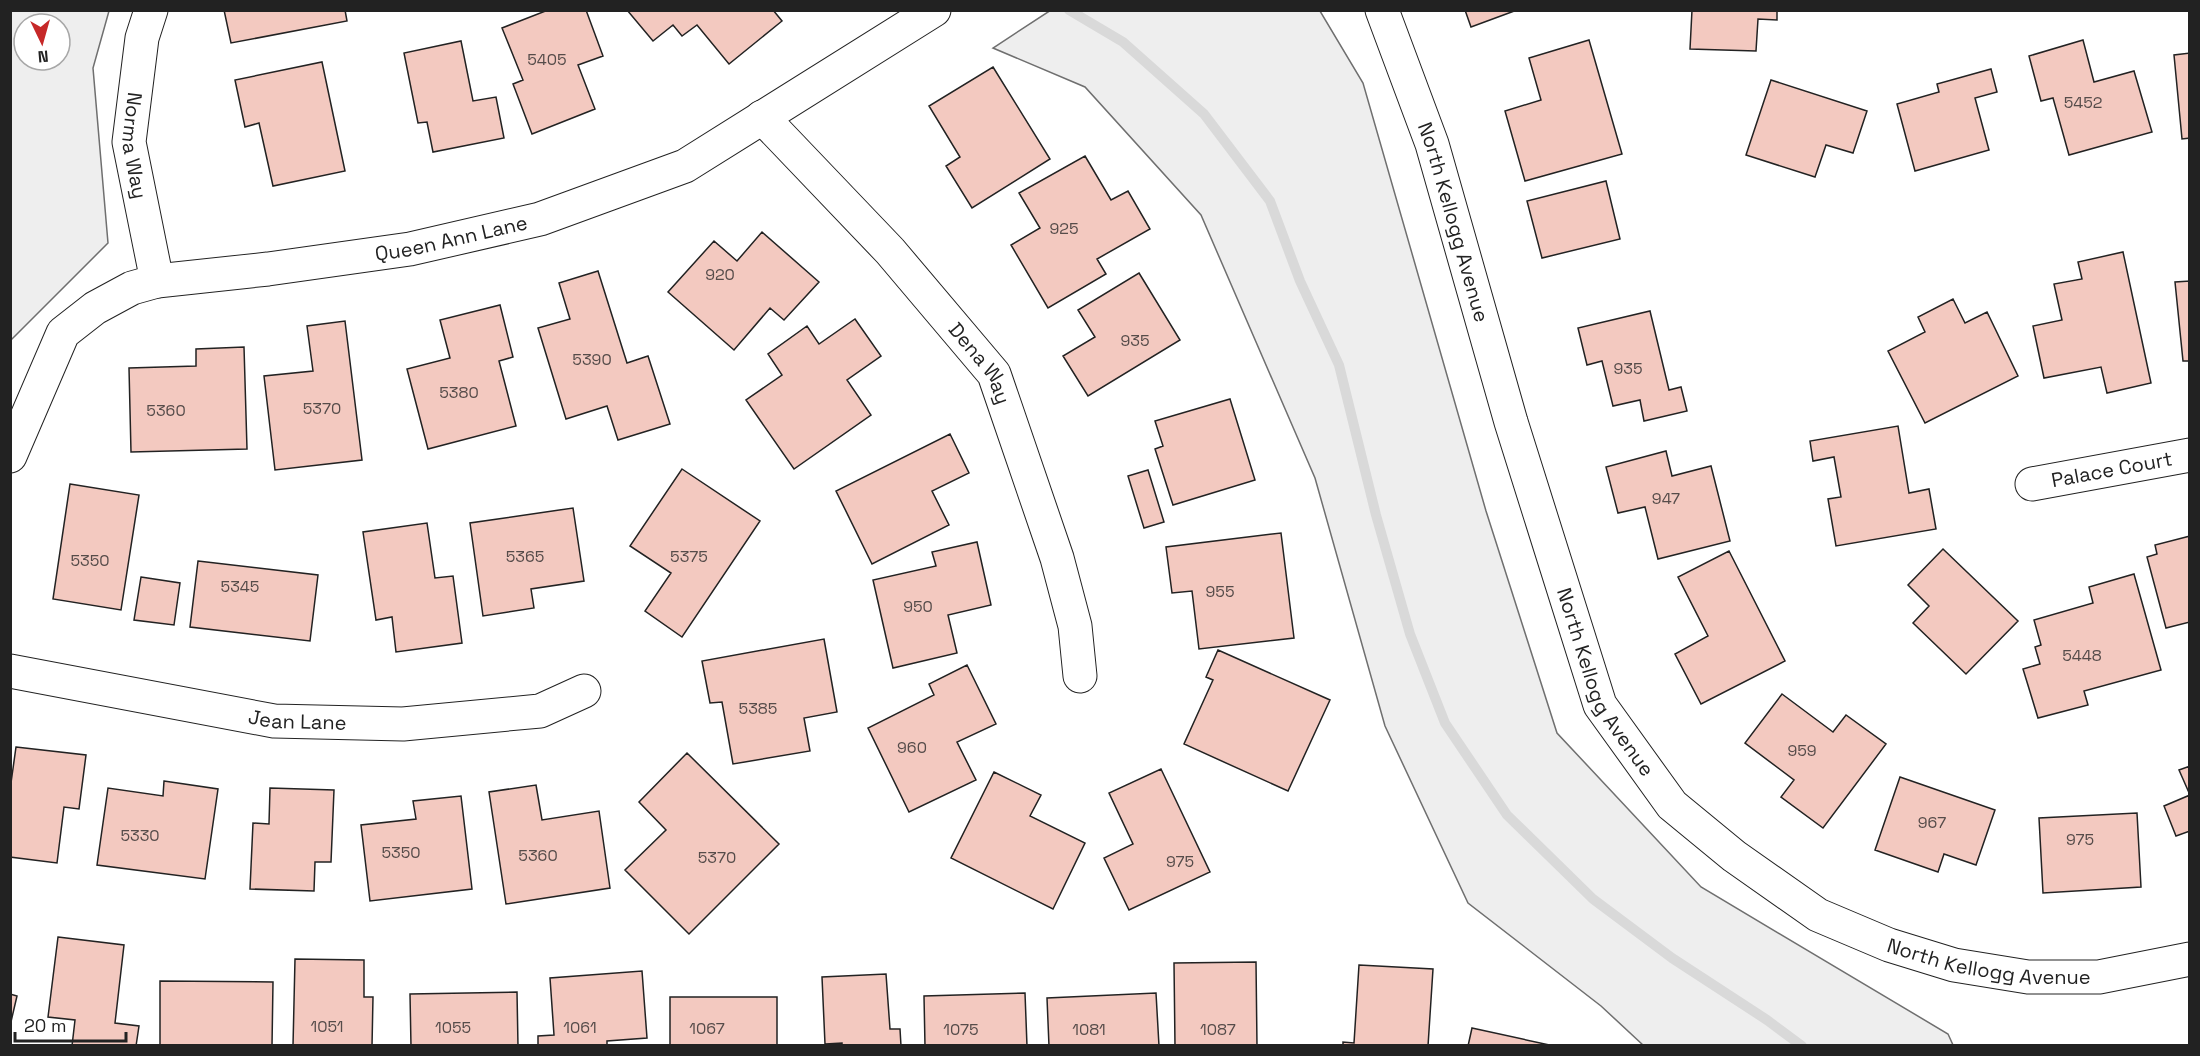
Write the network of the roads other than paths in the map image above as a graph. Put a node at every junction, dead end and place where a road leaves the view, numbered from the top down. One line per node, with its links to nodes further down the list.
1 (151, 10): 5 (street, Norma Way)
2 (934, 10): 4 (street, Queen Ann Lane)
3 (1382, 10): 12 (street, North Kellogg Avenue)
4 (762, 117): 5 (street, Queen Ann Lane); 10 (street, Dena Way)
5 (157, 281): 7 (street, Queen Ann Lane)
6 (2190, 455): 8 (street, Palace Court)
7 (10, 456)
8 (2032, 484)
9 (10, 671): 11 (street, Jean Lane)
10 (1080, 676)
11 (584, 691)
12 (2190, 959)

